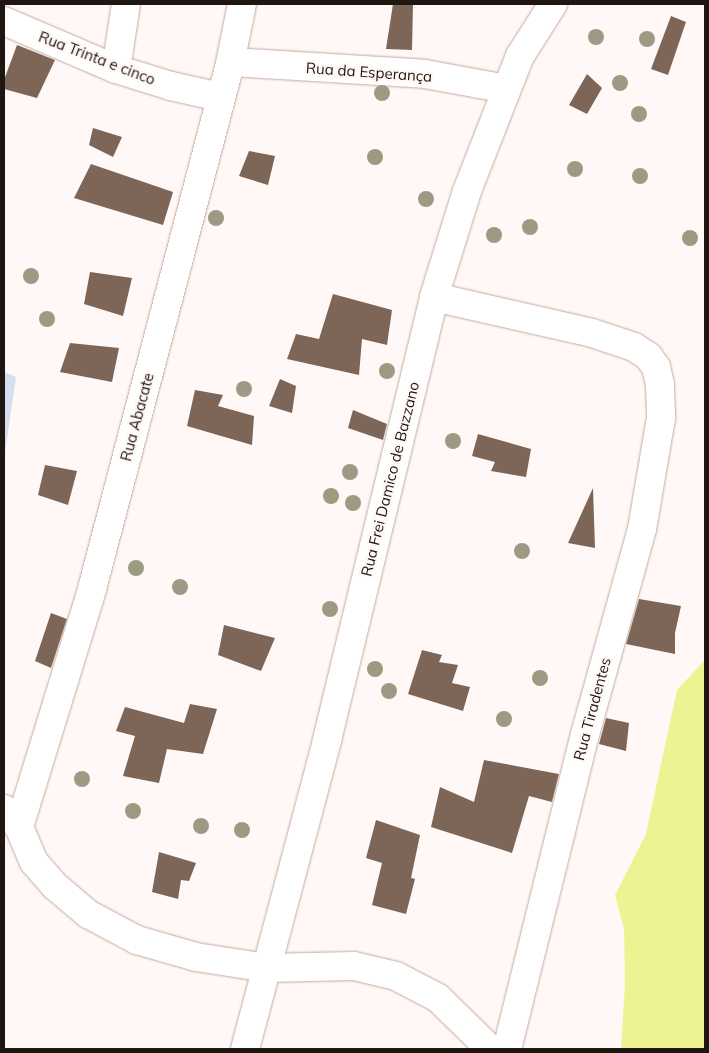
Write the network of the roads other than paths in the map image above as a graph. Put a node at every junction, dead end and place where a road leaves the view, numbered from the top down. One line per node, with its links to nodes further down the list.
1 (126, 4): 6 (street)
2 (242, 4): 5 (street, Rua Abacate)
3 (552, 4): 7 (street, Rua Frei Damico de Bazzano)
4 (4, 21): 6 (street, Rua Trinta e cinco)
5 (230, 62): 7 (street, Rua da Esperança); 8 (street, Rua Abacate)
6 (116, 69): 8 (street, Rua Trinta e cinco)
7 (507, 89): 9 (street, Rua Frei Damico de Bazzano)
8 (220, 97): 10 (street, Rua Abacate)
9 (434, 297): 11 (street, Rua Frei Damico de Bazzano); 14 (street, Rua Tiradentes)
10 (11, 818): 11 (street)
11 (267, 968): 12 (street, Rua Frei Damico de Bazzano); 13 (street)
12 (245, 1049)
13 (490, 1049)
14 (507, 1049)

